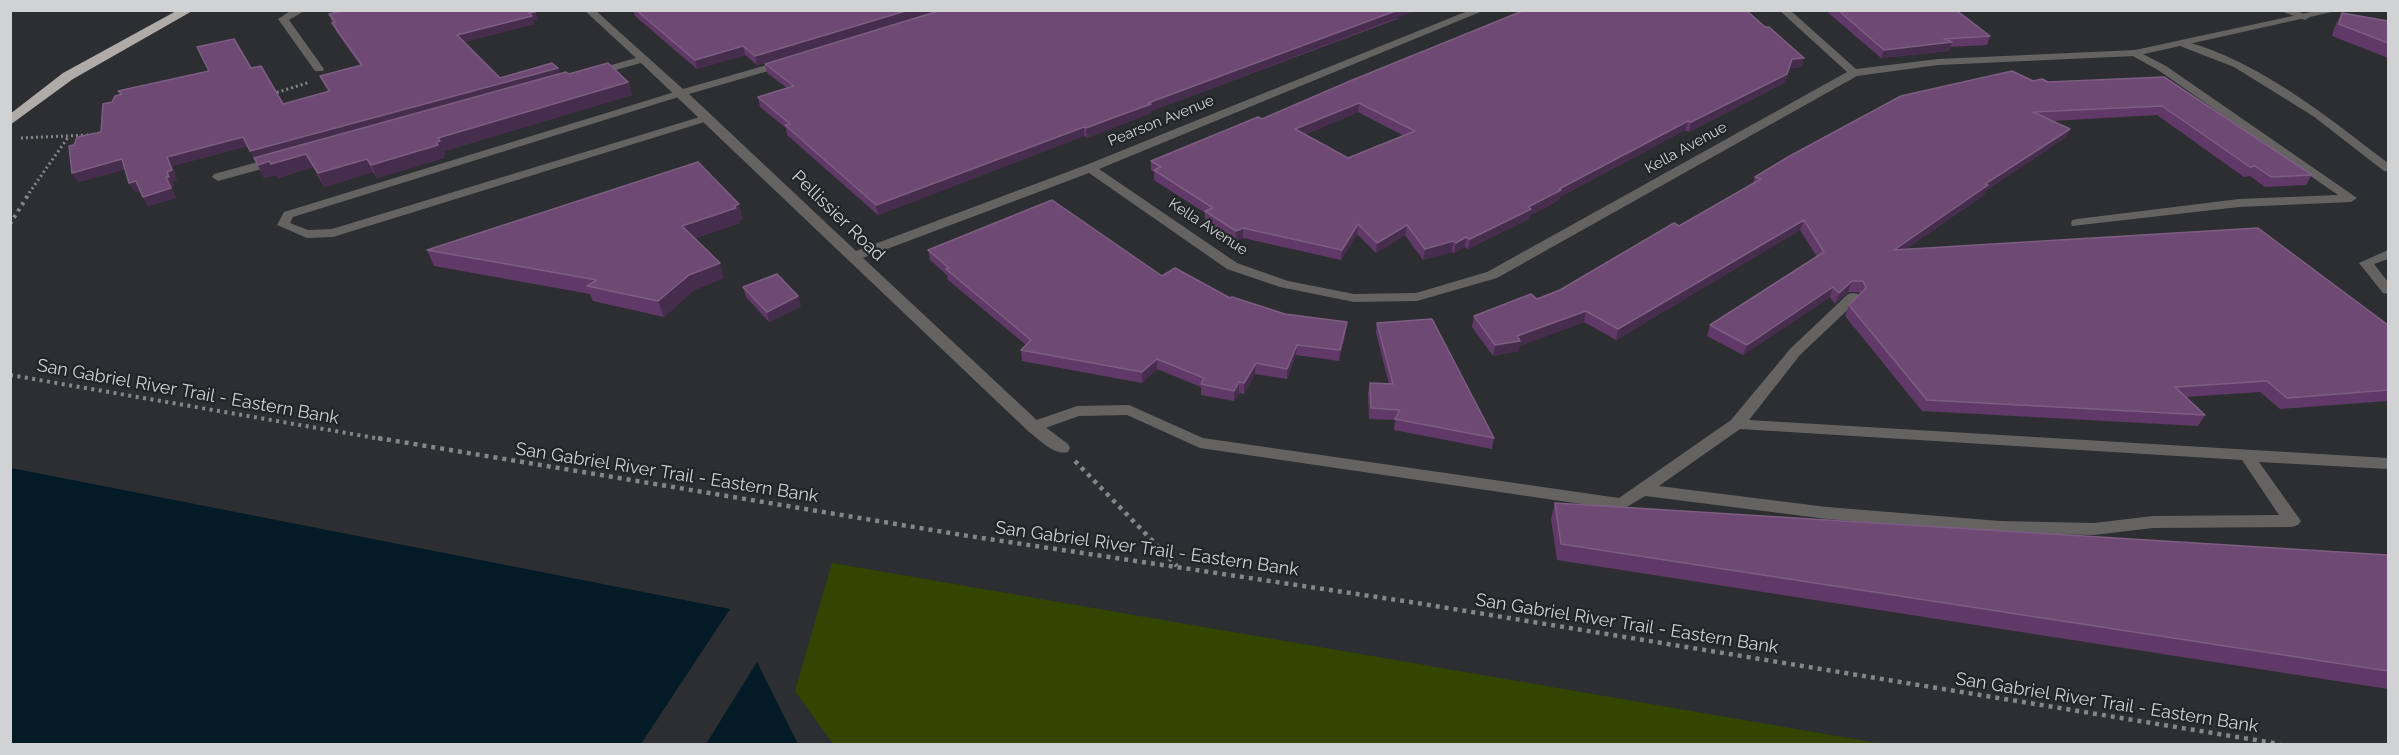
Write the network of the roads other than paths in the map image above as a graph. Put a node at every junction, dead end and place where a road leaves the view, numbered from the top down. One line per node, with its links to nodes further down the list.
1 (190, 10): 18 (highway)
2 (301, 10): 13 (street)
3 (589, 10): 11 (street, Pellissier Road)
4 (1480, 10): 20 (street, Pearson Avenue)
5 (1784, 10): 14 (street)
6 (2283, 10): 8 (street)
7 (2336, 10): 8 (street, Kella Avenue)
8 (2305, 17): 9 (street, Kella Avenue)
9 (2184, 44): 10 (street, Kella Avenue); 21 (street)
10 (2135, 53): 14 (street, Kella Avenue); 23 (street)
11 (643, 59): 15 (street); 16 (street, Pellissier Road)
12 (793, 60): 16 (street)
13 (319, 69)
14 (1854, 73): 20 (street, Kella Avenue)
15 (579, 77)
16 (681, 93): 17 (street, Pellissier Road); 17 (street)
17 (707, 118): 25 (street, Pellissier Road)
18 (10, 121)
19 (286, 158): 22 (street)
20 (1090, 168): 25 (street, Pearson Avenue)
21 (2388, 168)
22 (218, 177)
23 (2077, 223)
24 (2388, 254): 26 (street)
25 (852, 257): 29 (street, Pellissier Road)
26 (2388, 290)
27 (1853, 297): 28 (street)
28 (1737, 424): 31 (street); 33 (street)
29 (1034, 428): 30 (street, Pellissier Road); 33 (street)
30 (1062, 448)
31 (2247, 456): 32 (street); 33 (street)
32 (2388, 464)
33 (1641, 490)

